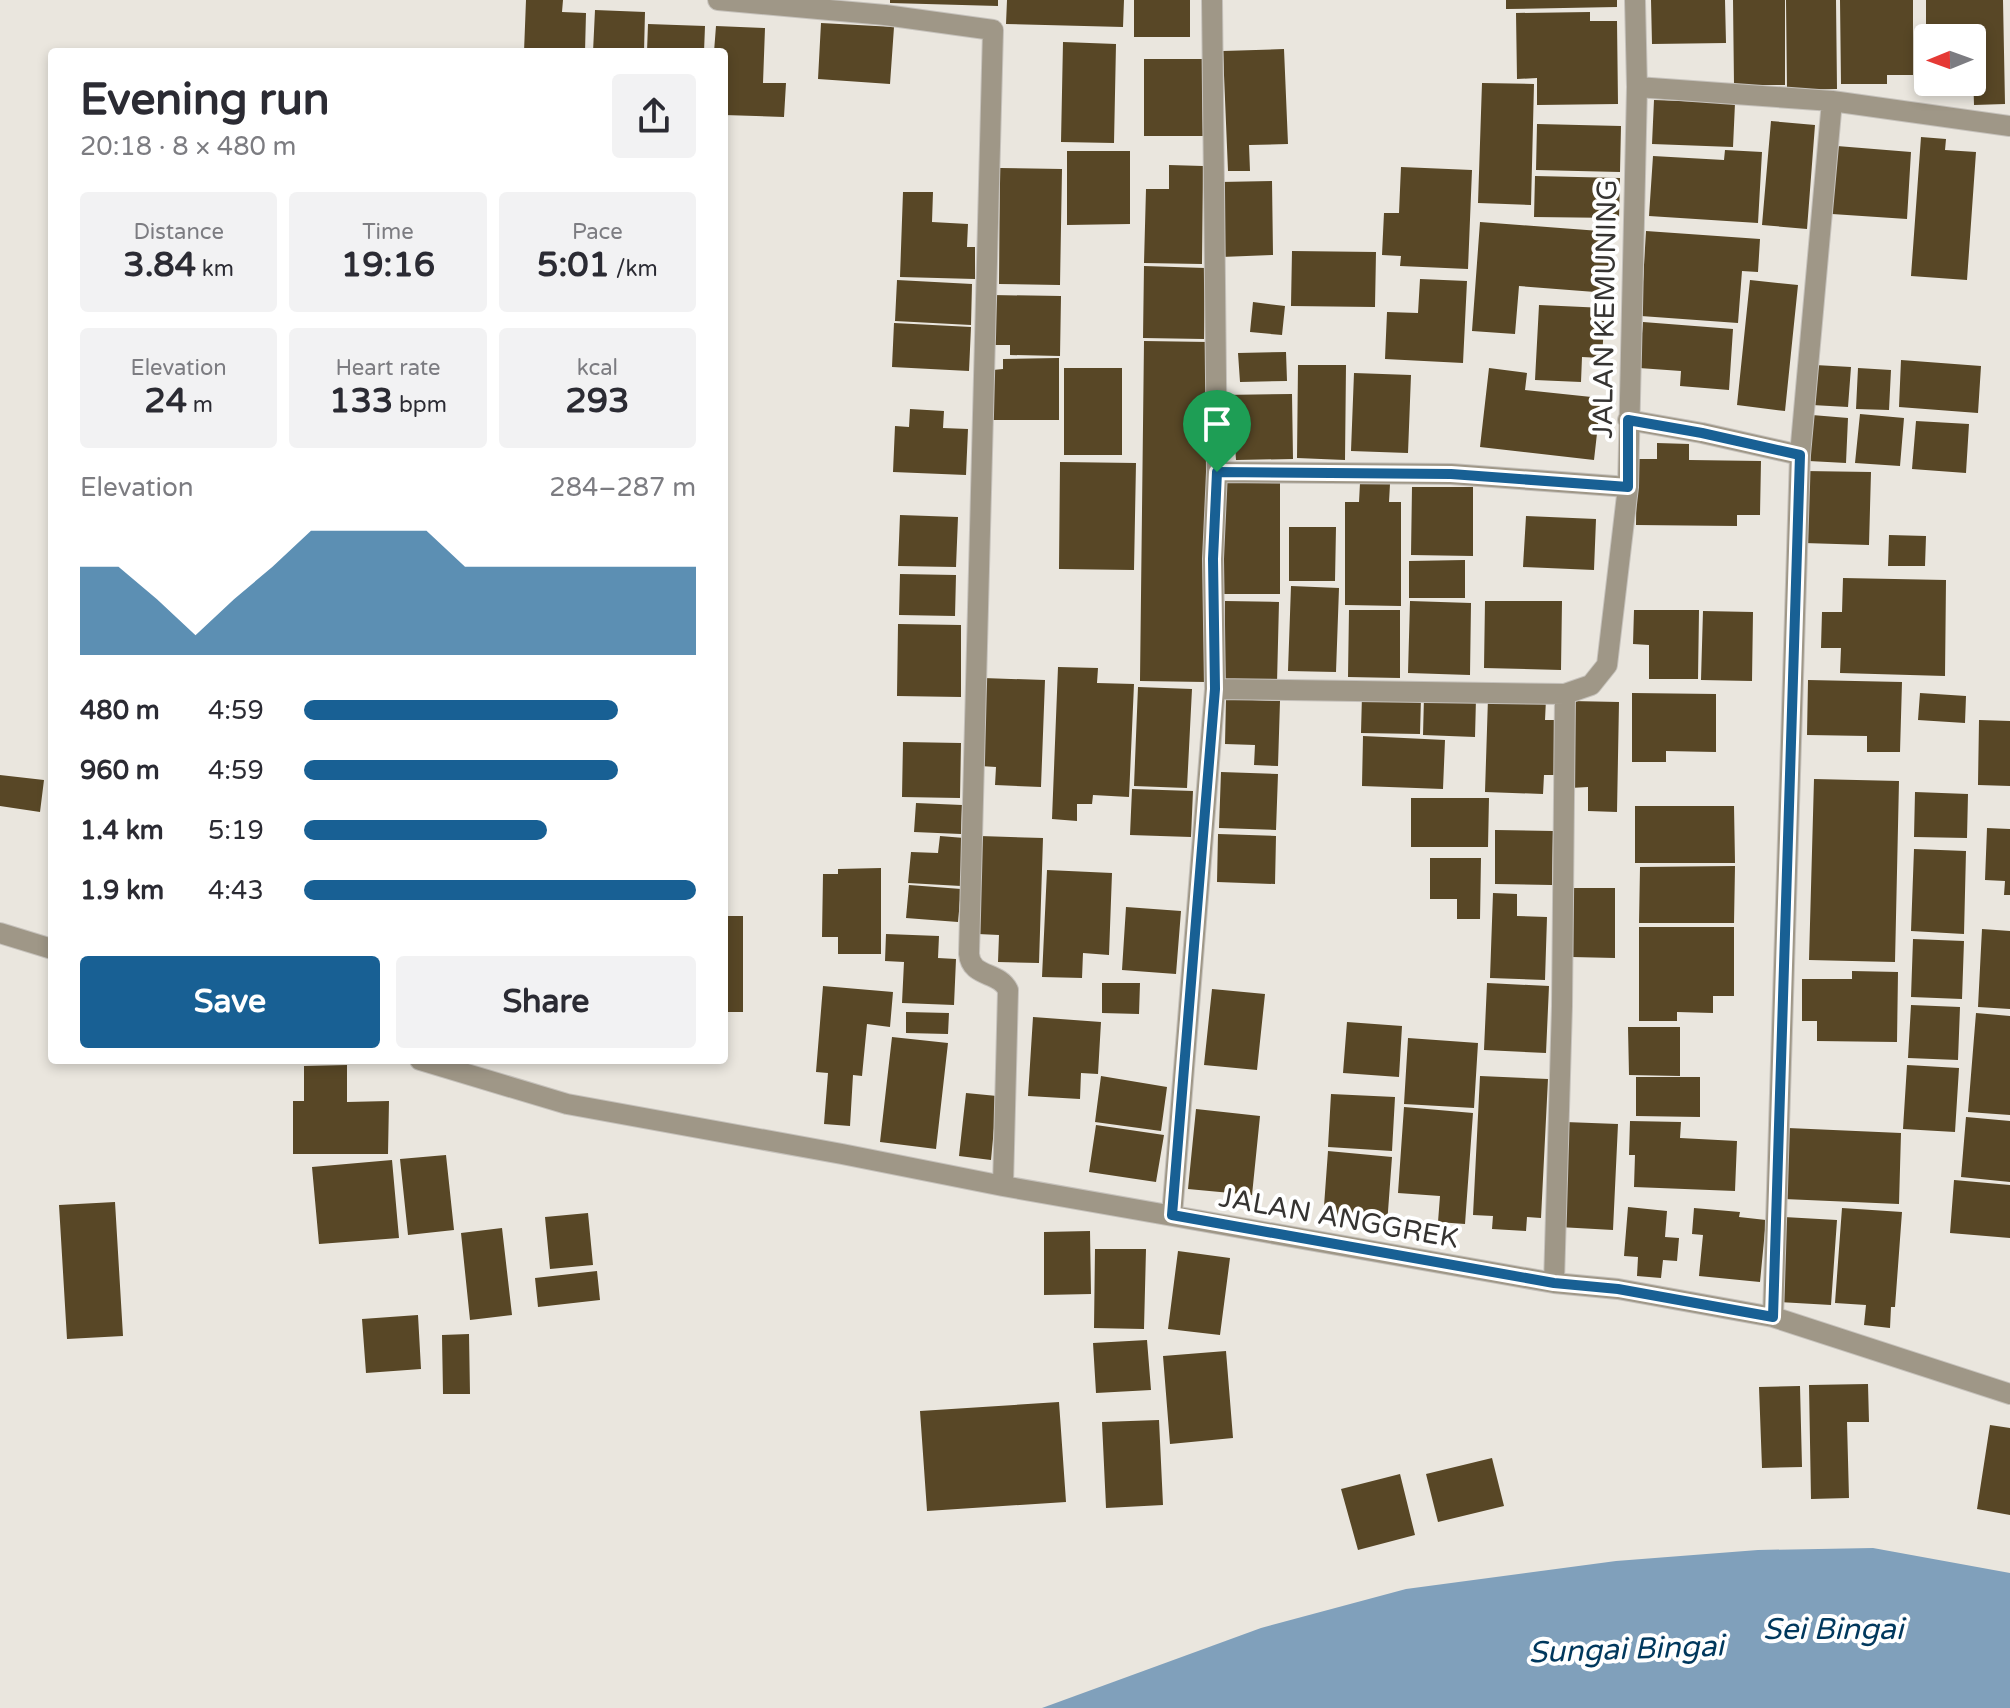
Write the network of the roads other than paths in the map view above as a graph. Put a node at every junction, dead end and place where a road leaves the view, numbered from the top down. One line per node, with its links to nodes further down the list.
1 (718, 0): 4 (street)
2 (1212, 0): 10 (street)
3 (1635, 0): 5 (street, JALAN KEMUNING)
4 (885, 7): 17 (street)
5 (1637, 87): 6 (street); 8 (street, JALAN KEMUNING)
6 (1832, 101): 7 (street); 9 (street)
7 (2010, 126)
8 (1628, 420): 9 (street); 11 (street, JALAN KEMUNING)
9 (1800, 455): 20 (street)
10 (1217, 472): 11 (street); 12 (street)
11 (1628, 487): 13 (street, JALAN KEMUNING)
12 (1215, 689): 13 (street); 18 (street)
13 (1565, 694): 19 (street)
14 (0, 933): 15 (street)
15 (48, 948)
16 (433, 1064): 17 (street, JALAN ANGGREK)
17 (1003, 1186): 18 (street, JALAN ANGGREK)
18 (1172, 1215): 19 (street, JALAN ANGGREK)
19 (1554, 1283): 20 (street, JALAN ANGGREK)
20 (1773, 1317): 21 (street, JALAN ANGGREK)
21 (2010, 1394)

